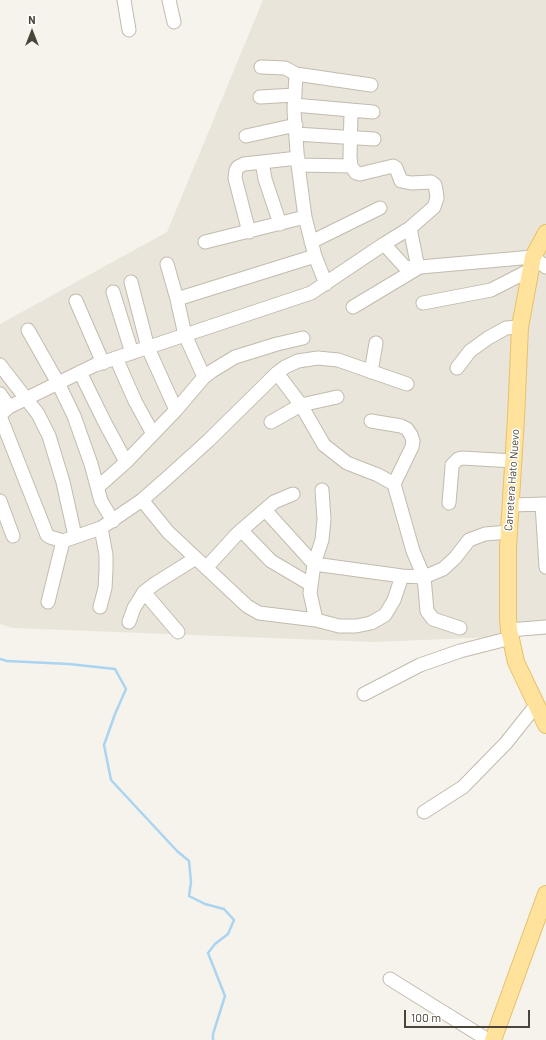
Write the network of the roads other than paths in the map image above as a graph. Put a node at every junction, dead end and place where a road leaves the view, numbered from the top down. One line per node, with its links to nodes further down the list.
1 (124, 0): 4 (street)
2 (170, 0): 3 (street)
3 (174, 22)
4 (129, 30)
5 (261, 68): 6 (street)
6 (296, 74): 7 (street); 9 (street)
7 (371, 85)
8 (260, 97): 9 (street)
9 (294, 100): 10 (street); 12 (street)
10 (351, 110): 11 (street); 14 (street)
11 (373, 112)
12 (296, 130): 13 (street); 14 (street); 16 (street)
13 (246, 136)
14 (350, 138): 15 (street); 18 (street)
15 (374, 139)
16 (298, 161): 17 (street); 18 (street); 20 (street)
17 (262, 162): 21 (street); 23 (street)
18 (352, 166): 22 (street)
19 (380, 208): 26 (street)
20 (305, 217): 21 (street); 26 (street)
21 (280, 224): 23 (street)
22 (410, 228): 27 (street); 32 (street)
23 (249, 232): 25 (street)
24 (546, 233): 30 (main road, Carretera Hato Nuevo)
25 (205, 242)
26 (311, 242): 28 (street)
27 (384, 244): 32 (street); 34 (street)
28 (315, 256): 34 (street); 36 (street)
29 (167, 264): 36 (street)
30 (531, 264): 31 (street); 32 (street); 38 (street); 40 (main road, Carretera Hato Nuevo)
31 (546, 267)
32 (418, 268): 39 (street)
33 (131, 282): 45 (street)
34 (326, 284): 42 (street)
35 (113, 292): 46 (street)
36 (177, 299): 42 (street)
37 (76, 301): 48 (street)
38 (423, 303)
39 (353, 307)
40 (520, 327): 50 (street); 66 (main road, Carretera Hato Nuevo)
41 (28, 330): 55 (street)
42 (185, 335): 45 (street); 54 (street)
43 (303, 338): 54 (street)
44 (376, 343): 52 (street)
45 (148, 348): 46 (street); 61 (street)
46 (132, 353): 47 (street)
47 (116, 358): 48 (street); 65 (street)
48 (103, 363): 51 (street)
49 (0, 366): 59 (street)
50 (457, 368)
51 (80, 372): 55 (street); 67 (street)
52 (371, 372): 53 (street); 56 (street)
53 (277, 373): 60 (street); 73 (street)
54 (204, 377): 61 (street)
55 (58, 383): 59 (street); 69 (street)
56 (407, 384)
57 (0, 394): 62 (street)
58 (337, 397): 60 (street)
59 (26, 399): 62 (street); 83 (street)
60 (301, 405): 63 (street); 68 (street)
61 (176, 410): 65 (street)
62 (3, 413): 84 (street)
63 (271, 422)
64 (371, 422): 68 (street)
65 (153, 434): 67 (street)
66 (514, 461): 74 (street); 76 (main road, Carretera Hato Nuevo)
67 (126, 462): 69 (street)
68 (394, 484): 91 (street)
69 (98, 487): 78 (street)
70 (322, 490): 87 (street)
71 (293, 494): 77 (street)
72 (0, 500): 82 (street)
73 (142, 500): 78 (street); 86 (street)
74 (449, 503)
75 (544, 504): 76 (street); 85 (street)
76 (511, 505): 81 (main road, Carretera Hato Nuevo)
77 (265, 510): 80 (street); 87 (street)
78 (113, 521): 79 (street)
79 (102, 528): 83 (street); 95 (street)
80 (241, 530): 89 (street); 92 (street)
81 (509, 532): 91 (street); 101 (main road, Carretera Hato Nuevo)
82 (13, 536)
83 (75, 536): 84 (street)
84 (62, 541): 94 (street)
85 (546, 553): 88 (street)
86 (196, 558): 89 (street); 93 (street)
87 (314, 564): 90 (street); 92 (street)
88 (546, 567)
89 (206, 568): 96 (street)
90 (402, 576): 91 (street); 96 (street)
91 (424, 576): 99 (street)
92 (310, 584): 96 (street)
93 (144, 592): 97 (street); 100 (street)
94 (48, 602)
95 (100, 607)
96 (316, 620)
97 (130, 622)
98 (546, 627): 101 (street)
99 (460, 628)
100 (178, 632)
101 (510, 634): 102 (street); 103 (main road, Carretera Hato Nuevo)
102 (364, 694)
103 (537, 704): 104 (main road, Carretera Hato Nuevo); 105 (street)
104 (546, 725)
105 (424, 812)
106 (546, 894): 109 (main road)
107 (390, 978): 108 (street)
108 (488, 1040)
109 (494, 1040)

